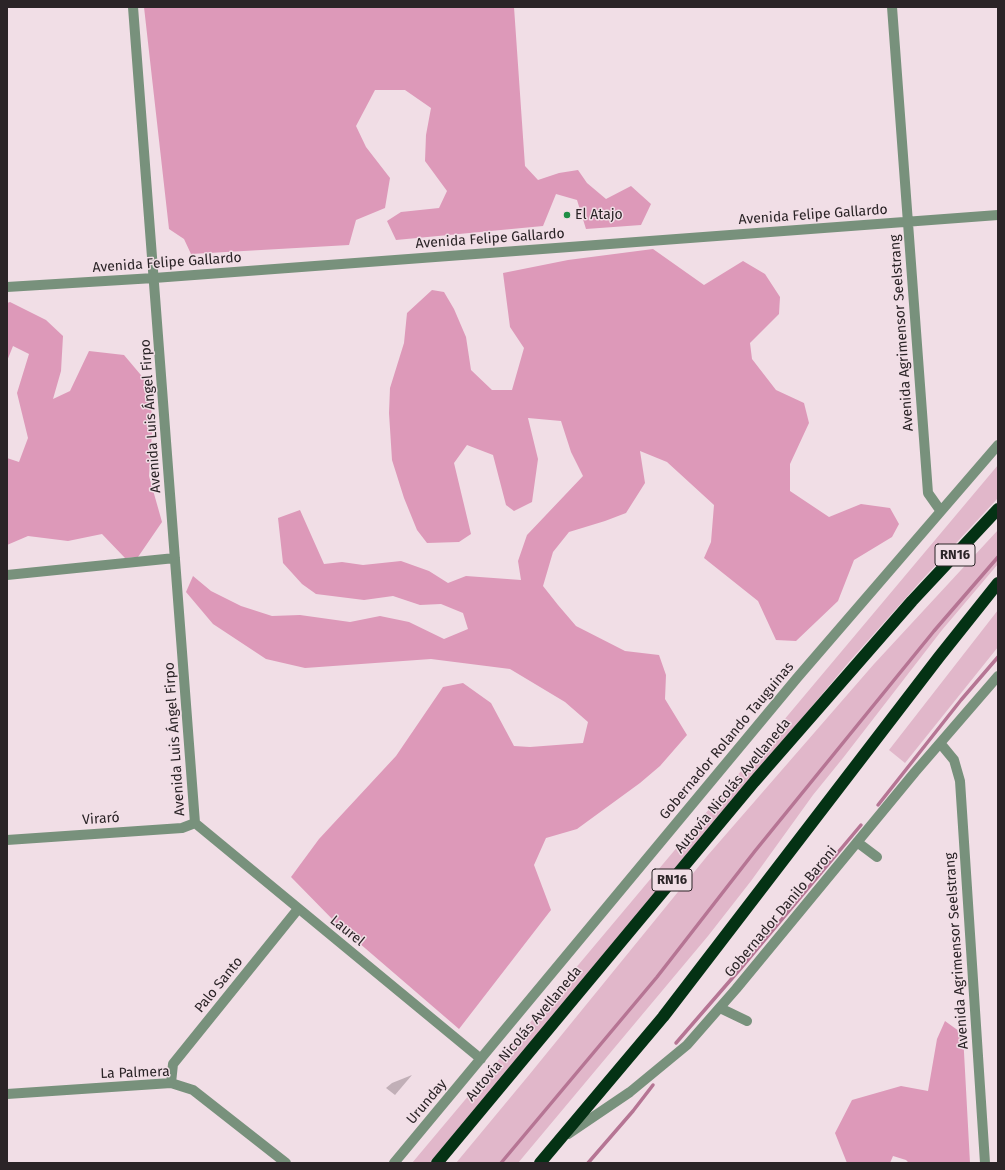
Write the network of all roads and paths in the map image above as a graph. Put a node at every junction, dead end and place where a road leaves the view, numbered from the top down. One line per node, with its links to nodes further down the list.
1 (133, 7): 5 (street, Avenida Luis Ángel Firpo)
2 (892, 7): 4 (street, Avenida Agrimensor Seelstrang)
3 (998, 215): 4 (street, Avenida Felipe Gallardo)
4 (908, 222): 5 (street, Avenida Felipe Gallardo); 9 (street, Avenida Agrimensor Seelstrang)
5 (154, 278): 6 (street, Avenida Felipe Gallardo); 10 (street, Avenida Luis Ángel Firpo)
6 (7, 287)
7 (998, 445): 9 (street, Gobernador Rolando Tauguinas)
8 (998, 509): 26 (highway, Autovía Nicolás Avellaneda / RN16)
9 (940, 510): 22 (street, Gobernador Rolando Tauguinas)
10 (175, 558): 11 (street); 15 (street, Avenida Luis Ángel Firpo)
11 (7, 575)
12 (998, 583): 25 (highway)
13 (998, 676): 14 (street, Gobernador Danilo Baroni)
14 (940, 743): 17 (street, Gobernador Danilo Baroni); 32 (street, Avenida Agrimensor Seelstrang)
15 (196, 823): 16 (street, Viraró); 19 (street, Laurel)
16 (7, 840)
17 (857, 842): 18 (street); 20 (street, Gobernador Danilo Baroni)
18 (877, 857)
19 (298, 909): 22 (street, Laurel); 23 (street, Palo Santo)
20 (720, 1008): 21 (street); 25 (street, Gobernador Danilo Baroni)
21 (747, 1021)
22 (481, 1059): 28 (street, Urunday)
23 (170, 1083): 24 (street, La Palmera); 27 (street, La Palmera)
24 (7, 1094)
25 (560, 1139): 31 (highway)
26 (451, 1146): 29 (highway, Autovía Nicolás Avellaneda / RN16); 30 (highway)
27 (286, 1163)
28 (394, 1163)
29 (436, 1163)
30 (443, 1163)
31 (540, 1163)
32 (985, 1163)

